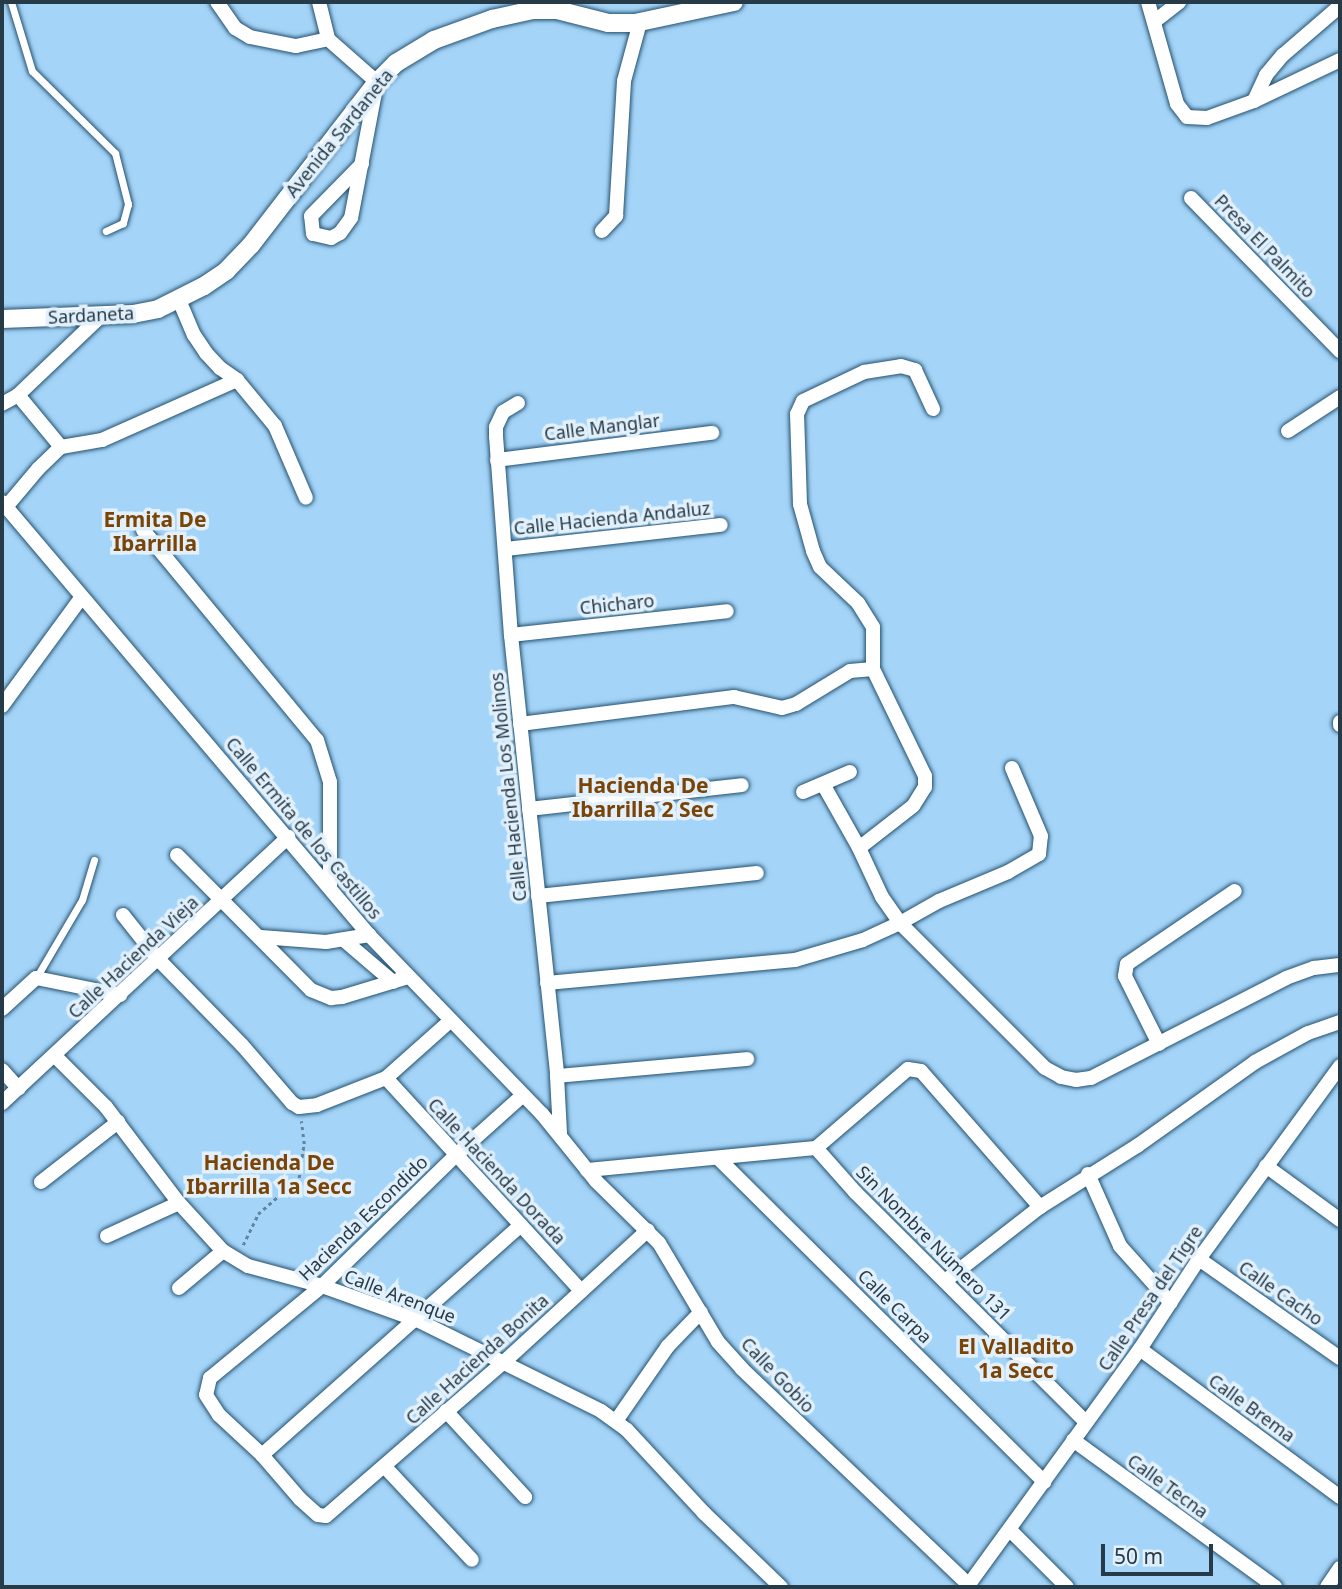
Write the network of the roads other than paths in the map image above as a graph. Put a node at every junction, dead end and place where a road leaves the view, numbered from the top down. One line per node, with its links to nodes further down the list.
1 (11, 2): 16 (lane)
2 (217, 2): 10 (street)
3 (319, 2): 10 (street)
4 (734, 2): 9 (street, Avenida Sardaneta)
5 (1148, 2): 8 (street)
6 (1179, 2): 8 (street)
7 (1340, 6): 13 (street)
8 (1154, 21): 13 (street)
9 (640, 22): 12 (street, Avenida Sardaneta); 17 (street)
10 (328, 38): 12 (street)
11 (1340, 60): 13 (street)
12 (377, 82): 14 (street); 18 (street, Avenida Sardaneta)
13 (1254, 101)
14 (362, 164): 14 (street)
15 (1191, 198): 21 (street, Presa El Palmito)
16 (106, 231)
17 (602, 231)
18 (179, 300): 19 (street, Sardaneta); 22 (street)
19 (101, 316): 20 (street, Sardaneta); 23 (street)
20 (2, 319)
21 (1340, 351)
22 (237, 380): 30 (street); 32 (street)
23 (18, 395): 26 (street); 30 (street)
24 (1340, 397): 28 (street)
25 (518, 403): 31 (street, Calle Hacienda Los Molinos)
26 (2, 404)
27 (933, 410): 40 (street)
28 (1288, 431)
29 (712, 433): 31 (street, Calle Manglar)
30 (61, 447): 33 (street)
31 (497, 460): 36 (street, Calle Hacienda Los Molinos)
32 (306, 498)
33 (4, 504): 37 (street, Calle Ermita de los Castillos)
34 (722, 525): 36 (street, Calle Hacienda Andaluz)
35 (143, 530): 54 (street)
36 (506, 549): 39 (street, Calle Hacienda Los Molinos)
37 (81, 598): 41 (street); 49 (street, Calle Ermita de los Castillos)
38 (727, 611): 39 (street, Chicharo)
39 (512, 635): 42 (street, Calle Hacienda Los Molinos)
40 (873, 669): 42 (street); 50 (street)
41 (2, 706)
42 (520, 724): 48 (street, Calle Hacienda Los Molinos)
43 (1012, 768): 59 (street)
44 (850, 772): 45 (street)
45 (823, 784): 47 (street); 50 (street)
46 (742, 785): 48 (street)
47 (803, 792)
48 (529, 809): 56 (street, Calle Hacienda Los Molinos)
49 (288, 837): 54 (street, Calle Ermita de los Castillos); 57 (street, Calle Hacienda Vieja)
50 (859, 848): 59 (street)
51 (177, 855): 57 (street)
52 (94, 860): 66 (lane)
53 (757, 873): 56 (street)
54 (330, 886): 60 (street, Calle Ermita de los Castillos)
55 (1235, 891): 73 (street)
56 (538, 896): 68 (street, Calle Hacienda Los Molinos)
57 (222, 900): 61 (street); 63 (street, Calle Hacienda Vieja)
58 (123, 915): 63 (street)
59 (900, 923): 68 (street); 73 (street)
60 (369, 935): 62 (street); 65 (street, Calle Ermita de los Castillos)
61 (261, 937): 62 (street); 67 (street)
62 (345, 941): 67 (street)
63 (158, 959): 69 (street, Calle Hacienda Vieja); 79 (street)
64 (1340, 965): 73 (street)
65 (408, 977): 67 (street); 71 (street, Calle Ermita de los Castillos)
66 (36, 978): 69 (street); 70 (street)
67 (393, 982)
68 (547, 983): 78 (street, Calle Hacienda Los Molinos)
69 (120, 995): 74 (street, Calle Hacienda Vieja)
70 (2, 1009)
71 (451, 1020): 79 (street); 82 (street, Calle Ermita de los Castillos)
72 (1340, 1021): 91 (street)
73 (1158, 1044)
74 (55, 1056): 81 (street, Calle Hacienda Vieja); 84 (street, Calle Arenque)
75 (747, 1059): 78 (street)
76 (1340, 1066): 80 (street, Calle Presa del Tigre)
77 (2, 1070): 81 (street)
78 (557, 1076): 85 (street, Calle Hacienda Los Molinos)
79 (386, 1078): 87 (street, Calle Hacienda Dorada)
80 (1336, 1083): 89 (street, Calle Presa del Tigre)
81 (19, 1089): 83 (street, Calle Hacienda Vieja)
82 (523, 1095): 85 (street, Calle Ermita de los Castillos); 87 (street, Hacienda Escondido)
83 (2, 1103)
84 (118, 1122): 92 (street); 93 (street, Calle Arenque)
85 (560, 1134): 90 (street, Calle Ermita de los Castillos)
86 (816, 1148): 88 (street); 94 (street); 101 (street, Sin Nombre Número 131)
87 (455, 1156): 96 (street, Calle Hacienda Dorada); 102 (street, Hacienda Escondido)
88 (718, 1158): 90 (street); 117 (street, Calle Carpa)
89 (1266, 1166): 95 (street); 100 (street, Calle Presa del Tigre)
90 (587, 1170): 97 (street, Calle Gobio)
91 (1088, 1174): 94 (street); 105 (street)
92 (41, 1182)
93 (179, 1203): 98 (street); 99 (street, Calle Arenque)
94 (1040, 1207): 101 (street)
95 (1340, 1220)
96 (521, 1225): 104 (street, Calle Hacienda Dorada); 107 (street)
97 (648, 1230): 104 (street, Calle Hacienda Bonita); 106 (street, Calle Gobio)
98 (107, 1236)
99 (223, 1251): 102 (street, Calle Arenque); 103 (street)
100 (1199, 1259): 105 (street, Calle Presa del Tigre); 109 (street, Calle Cacho)
101 (945, 1281): 113 (street, Sin Nombre Número 131)
102 (322, 1286): 107 (street, Calle Arenque); 115 (street, Hacienda Escondido)
103 (178, 1288)
104 (581, 1290): 110 (street, Calle Hacienda Bonita)
105 (1171, 1303): 108 (street, Calle Presa del Tigre)
106 (701, 1312): 112 (street); 123 (street, Calle Gobio)
107 (417, 1320): 110 (street, Calle Arenque); 115 (street)
108 (1140, 1349): 113 (street, Calle Presa del Tigre); 119 (street, Calle Brema)
109 (1340, 1358)
110 (504, 1362): 111 (street, Calle Hacienda Bonita); 112 (street, Calle Arenque)
111 (446, 1411): 116 (street, Calle Hacienda Bonita); 118 (street)
112 (616, 1421): 124 (street, Calle Arenque)
113 (1086, 1422): 114 (street, Calle Presa del Tigre)
114 (1073, 1440): 117 (street, Calle Presa del Tigre); 126 (street, Calle Tecna)
115 (262, 1455): 116 (street, Calle Hacienda Bonita)
116 (385, 1467): 121 (street)
117 (1044, 1482): 120 (street, Calle Presa del Tigre)
118 (525, 1497)
119 (1340, 1497)
120 (1011, 1531): 123 (street, Calle Presa del Tigre); 125 (street)
121 (472, 1560)
122 (1340, 1568): 127 (street)
123 (968, 1586)
124 (781, 1587)
125 (1067, 1587)
126 (1275, 1587)
127 (1327, 1587)

